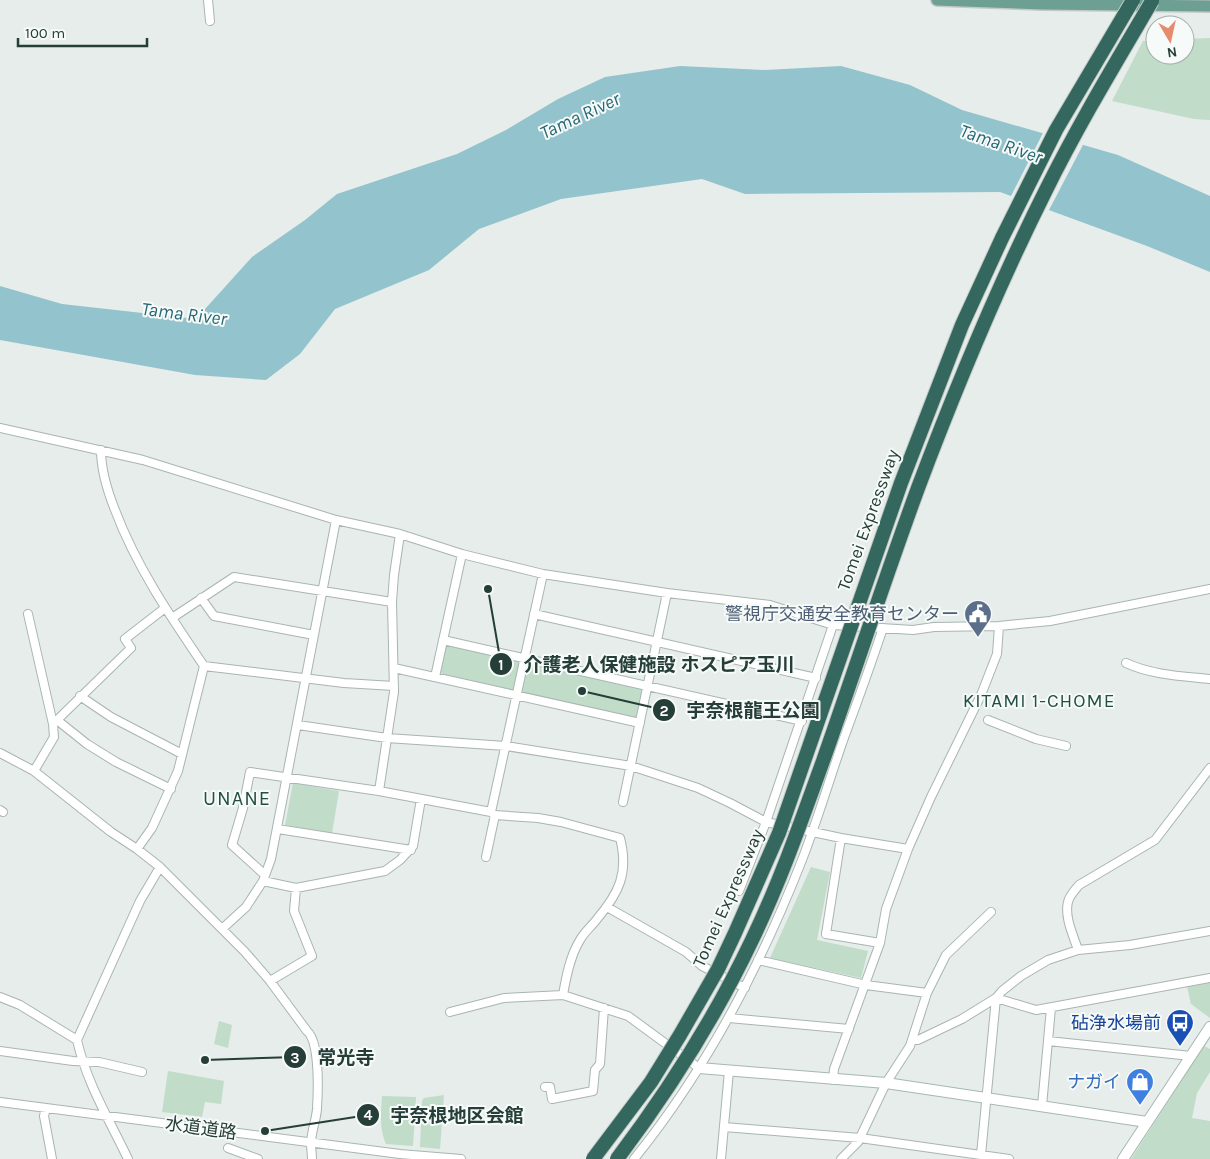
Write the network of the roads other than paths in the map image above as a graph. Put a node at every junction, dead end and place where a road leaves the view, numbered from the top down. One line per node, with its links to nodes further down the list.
1 (208, 0): 7 (street)
2 (937, 0): 5 (main road)
3 (1133, 0): 123 (highway, Tomei Expressway, bridge)
4 (1152, 1): 124 (highway, Tomei Expressway, bridge)
5 (1167, 3): 6 (main road)
6 (1210, 6)
7 (210, 21)
8 (0, 428): 9 (street)
9 (101, 450): 10 (street); 19 (street)
10 (336, 520): 11 (street); 15 (street)
11 (400, 534): 12 (street); 18 (street)
12 (462, 554): 13 (street); 27 (street)
13 (543, 574): 16 (street); 21 (street)
14 (1210, 589): 24 (street)
15 (323, 592): 17 (street); 18 (street); 26 (street)
16 (667, 593): 23 (street); 28 (street)
17 (201, 598): 22 (street); 26 (street)
18 (392, 602): 32 (street)
19 (165, 608): 22 (street); 39 (street)
20 (28, 614): 43 (street)
21 (534, 614): 28 (street); 29 (street)
22 (172, 618): 31 (street)
23 (833, 625): 25 (street); 35 (street)
24 (999, 626): 25 (street); 65 (street)
25 (883, 628): 62 (street)
26 (314, 635): 34 (street)
27 (443, 640): 29 (street); 33 (street)
28 (657, 642): 35 (street); 37 (street)
29 (524, 658): 37 (street); 40 (street)
30 (1126, 663): 36 (street)
31 (204, 666): 34 (street); 50 (street)
32 (394, 668): 33 (street); 38 (street)
33 (435, 677): 40 (street)
34 (306, 678): 38 (street); 45 (street)
35 (816, 678): 42 (street)
36 (1210, 679)
37 (648, 685): 42 (street); 44 (street)
38 (394, 686): 46 (street)
39 (80, 696): 43 (street); 50 (street)
40 (516, 696): 44 (street); 47 (street)
41 (988, 720): 48 (street)
42 (802, 721): 60 (street)
43 (55, 722): 53 (street); 55 (street)
44 (640, 723): 51 (street)
45 (298, 725): 46 (street); 54 (street)
46 (386, 738): 47 (street); 56 (street)
47 (506, 746): 51 (street); 59 (street)
48 (1066, 746)
49 (0, 753): 53 (street)
50 (182, 754): 55 (street)
51 (631, 766): 58 (street); 60 (street)
52 (1210, 768): 77 (street)
53 (34, 771): 64 (street)
54 (288, 778): 56 (street); 61 (street); 69 (street)
55 (171, 789): 64 (street)
56 (379, 791): 57 (street)
57 (421, 799): 59 (street); 66 (street)
58 (623, 802)
59 (493, 814): 67 (street); 72 (street)
60 (766, 822): 62 (street); 71 (street)
61 (278, 829): 66 (street); 69 (street)
62 (812, 832): 63 (street); 78 (street)
63 (841, 838): 65 (street); 76 (street)
64 (137, 849): 68 (street)
65 (908, 849): 76 (street)
66 (411, 850): 70 (street)
67 (486, 858)
68 (160, 868): 74 (street); 93 (street)
69 (264, 878): 70 (street); 74 (street)
70 (296, 888): 80 (street)
71 (739, 890)
72 (607, 907): 82 (street); 84 (street)
73 (991, 912): 83 (street)
74 (222, 929): 80 (street)
75 (1210, 931): 77 (street)
76 (880, 943): 81 (street)
77 (1078, 950): 86 (street)
78 (758, 960): 81 (street); 82 (street)
79 (1210, 978): 88 (street)
80 (270, 981): 114 (street)
81 (866, 985): 83 (street); 92 (street)
82 (744, 988): 90 (street)
83 (927, 992): 94 (street)
84 (563, 995): 87 (street); 89 (street)
85 (0, 997): 93 (street)
86 (996, 998): 88 (street); 94 (street); 106 (street)
87 (604, 1008): 100 (street); 105 (street)
88 (1051, 1008): 95 (street)
89 (450, 1012)
90 (729, 1018): 92 (street); 100 (street)
91 (1210, 1027): 96 (street)
92 (849, 1029): 103 (street)
93 (77, 1040): 99 (street)
94 (912, 1040): 104 (street)
95 (1048, 1041): 98 (street); 108 (street)
96 (1206, 1042): 98 (street)
97 (0, 1051): 99 (street)
98 (1191, 1056): 111 (street)
99 (82, 1060): 102 (street); 110 (street)
100 (699, 1068): 101 (street); 125 (street)
101 (729, 1071): 103 (street); 112 (street)
102 (142, 1072)
103 (833, 1080): 104 (street)
104 (886, 1083): 106 (street); 113 (street)
105 (545, 1087)
106 (988, 1099): 108 (street); 117 (street)
107 (0, 1102): 109 (street, 水道道路)
108 (1042, 1106): 111 (street)
109 (46, 1108): 110 (street, 水道道路); 118 (street)
110 (104, 1115): 114 (street, 水道道路); 119 (street)
111 (1147, 1122): 130 (street)
112 (724, 1127): 113 (street); 126 (street)
113 (860, 1138): 116 (street); 127 (street)
114 (311, 1143): 121 (street); 122 (street, 水道道路)
115 (228, 1148): 120 (street)
116 (943, 1150): 117 (street); 128 (street)
117 (982, 1155): 129 (street)
118 (52, 1159)
119 (128, 1159)
120 (258, 1159)
121 (312, 1159)
122 (461, 1159)
123 (593, 1159)
124 (617, 1159)
125 (634, 1159)
126 (721, 1159)
127 (841, 1159)
128 (942, 1159)
129 (1009, 1159)
130 (1123, 1159)

